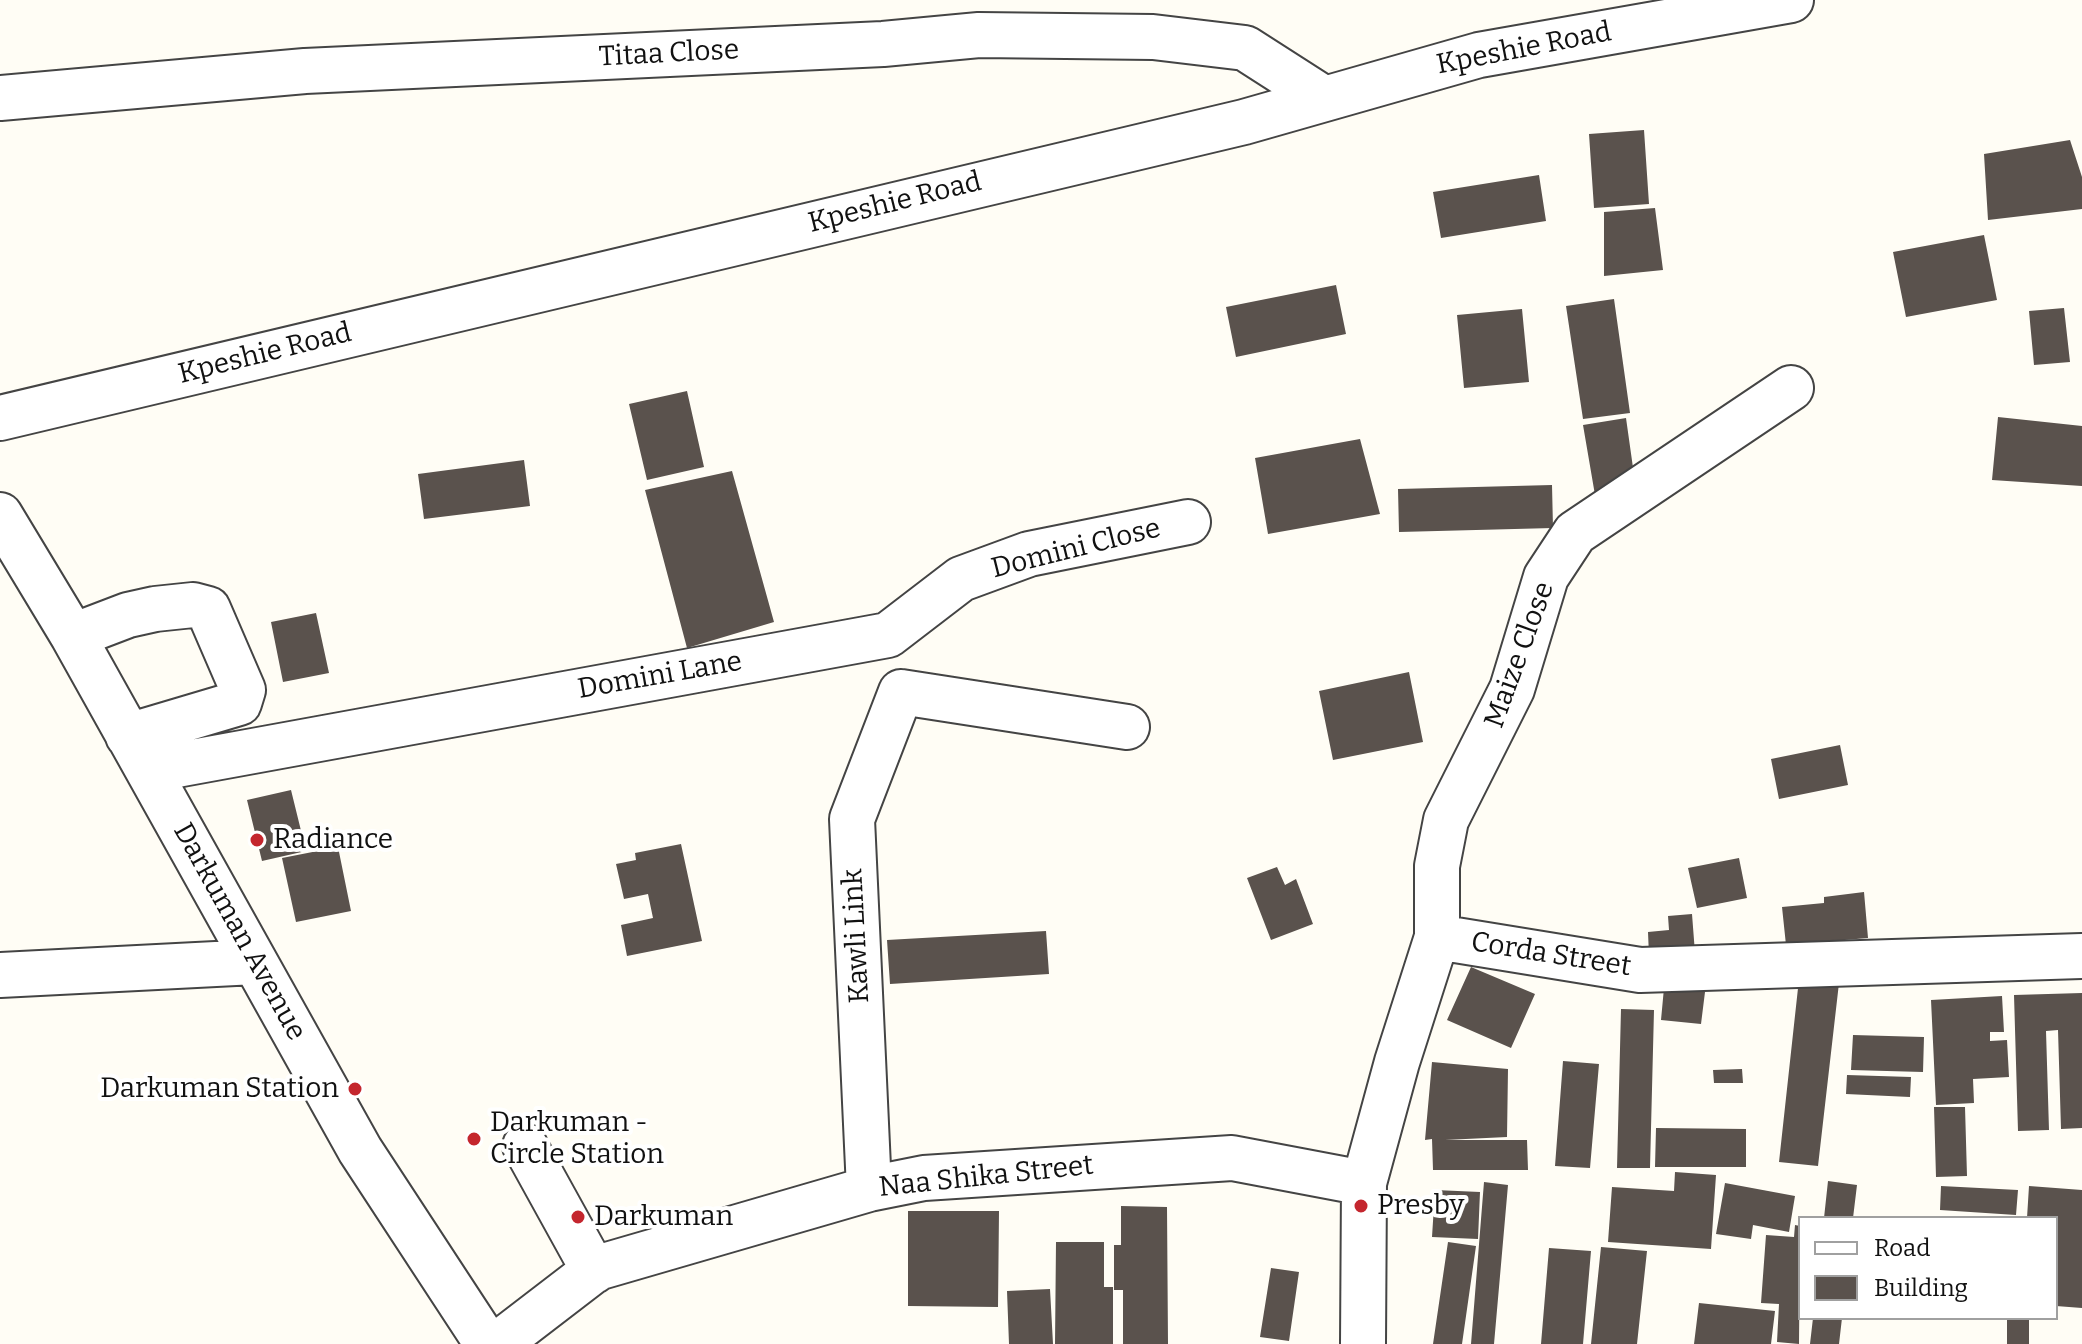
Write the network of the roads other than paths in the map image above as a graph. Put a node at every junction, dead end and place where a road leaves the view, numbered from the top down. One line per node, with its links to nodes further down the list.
1 (1791, 0): 2 (street, Kpeshie Road)
2 (1676, 10): 5 (street, Kpeshie Road)
3 (976, 17): 4 (street, Titaa Close); 5 (street, Titaa Close)
4 (0, 98)
5 (1323, 98): 7 (street, Kpeshie Road)
6 (1791, 388): 15 (street, Maize Close)
7 (0, 418)
8 (0, 515): 11 (street, Darkuman Avenue)
9 (1188, 522): 10 (street, Domini Close)
10 (888, 635): 12 (street); 14 (street, Domini Lane)
11 (73, 636): 14 (street, Darkuman Avenue); 14 (street)
12 (901, 692): 13 (street); 21 (street, Kawli Link)
13 (1127, 727)
14 (138, 753): 17 (street, Darkuman Avenue)
15 (1437, 937): 16 (street, Corda Street); 20 (street, Corda Street)
16 (2082, 956)
17 (255, 962): 18 (street); 23 (street, Darkuman Avenue)
18 (0, 975)
19 (525, 1146): 22 (street)
20 (1364, 1183): 21 (street, Naa Shika Street); 25 (street, Corda Street)
21 (869, 1189): 22 (street, Naa Shika Street)
22 (594, 1271): 24 (street, Naa Shika Street)
23 (487, 1344)
24 (498, 1344)
25 (1363, 1344)

